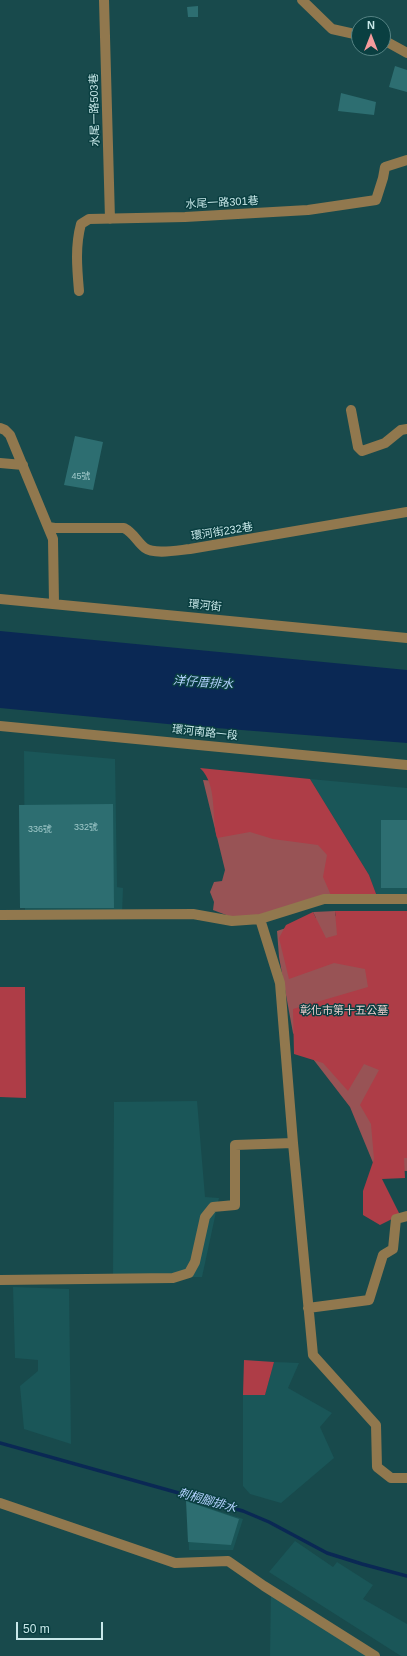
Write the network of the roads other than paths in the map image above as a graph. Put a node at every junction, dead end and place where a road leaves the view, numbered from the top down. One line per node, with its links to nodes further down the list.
1 (104, 0): 7 (street, 水尾一路503巷)
2 (302, 0): 3 (street)
3 (351, 33)
4 (391, 44): 5 (street)
5 (407, 53)
6 (407, 160): 7 (street, 水尾一路301巷)
7 (110, 219): 8 (street, 水尾一路301巷)
8 (79, 291)
9 (351, 410): 11 (street)
10 (0, 428): 13 (street)
11 (407, 429)
12 (0, 463): 13 (street)
13 (23, 465): 15 (street)
14 (407, 512): 15 (street, 環河街232巷)
15 (48, 527): 17 (street)
16 (0, 599): 17 (street, 環河街)
17 (54, 603): 18 (street, 環河街)
18 (407, 638)
19 (0, 726): 20 (street, 環河南路一段)
20 (407, 764)
21 (407, 899): 23 (street)
22 (0, 915): 23 (street)
23 (260, 919): 24 (street)
24 (293, 1143): 26 (street); 27 (street)
25 (407, 1216): 27 (street)
26 (0, 1280)
27 (308, 1308): 28 (street)
28 (407, 1478)
29 (0, 1503): 30 (street)
30 (374, 1656)

